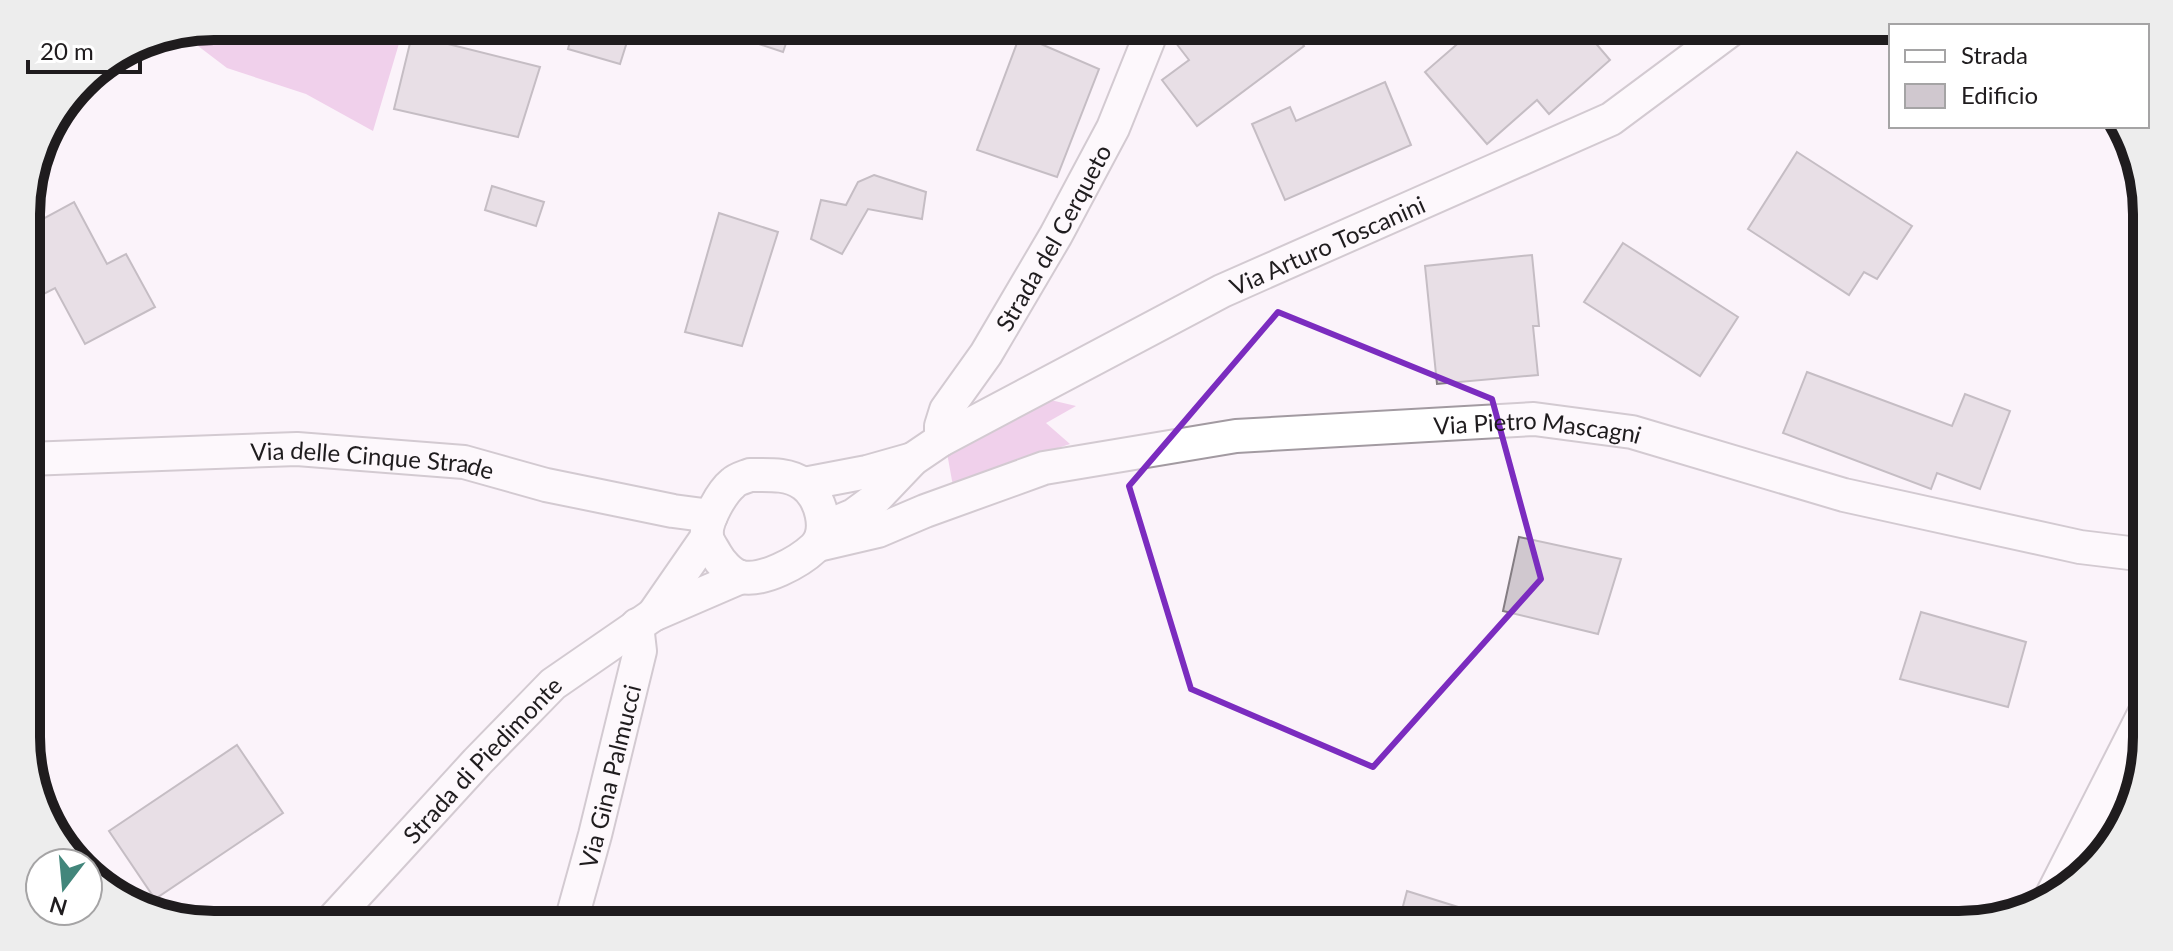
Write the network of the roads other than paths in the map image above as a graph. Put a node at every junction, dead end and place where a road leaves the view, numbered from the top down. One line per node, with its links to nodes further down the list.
1 (1148, 40): 3 (street, Strada del Cerqueto)
2 (1717, 40): 3 (street, Via Arturo Toscanini)
3 (941, 440): 5 (street, Via Arturo Toscanini)
4 (40, 459): 9 (street, Via delle Cinque Strade)
5 (913, 459): 6 (street, Via Arturo Toscanini); 7 (street, Via Arturo Toscanini)
6 (817, 482): 7 (street, Via Pietro Mascagni); 9 (street); 10 (street)
7 (873, 501): 8 (street, Via Pietro Mascagni); 10 (street, Via Arturo Toscanini)
8 (925, 511): 10 (street, Via Pietro Mascagni); 11 (street, Via Pietro Mascagni)
9 (709, 526): 12 (street); 13 (street, Strada di Piedimonte)
10 (821, 536): 12 (street)
11 (2133, 553)
12 (741, 577): 13 (street, Strada di Piedimonte)
13 (645, 620): 16 (street, Strada di Piedimonte); 17 (street, Via Gina Palmucci)
14 (2133, 736): 15 (street)
15 (2060, 879)
16 (341, 911)
17 (574, 911)

